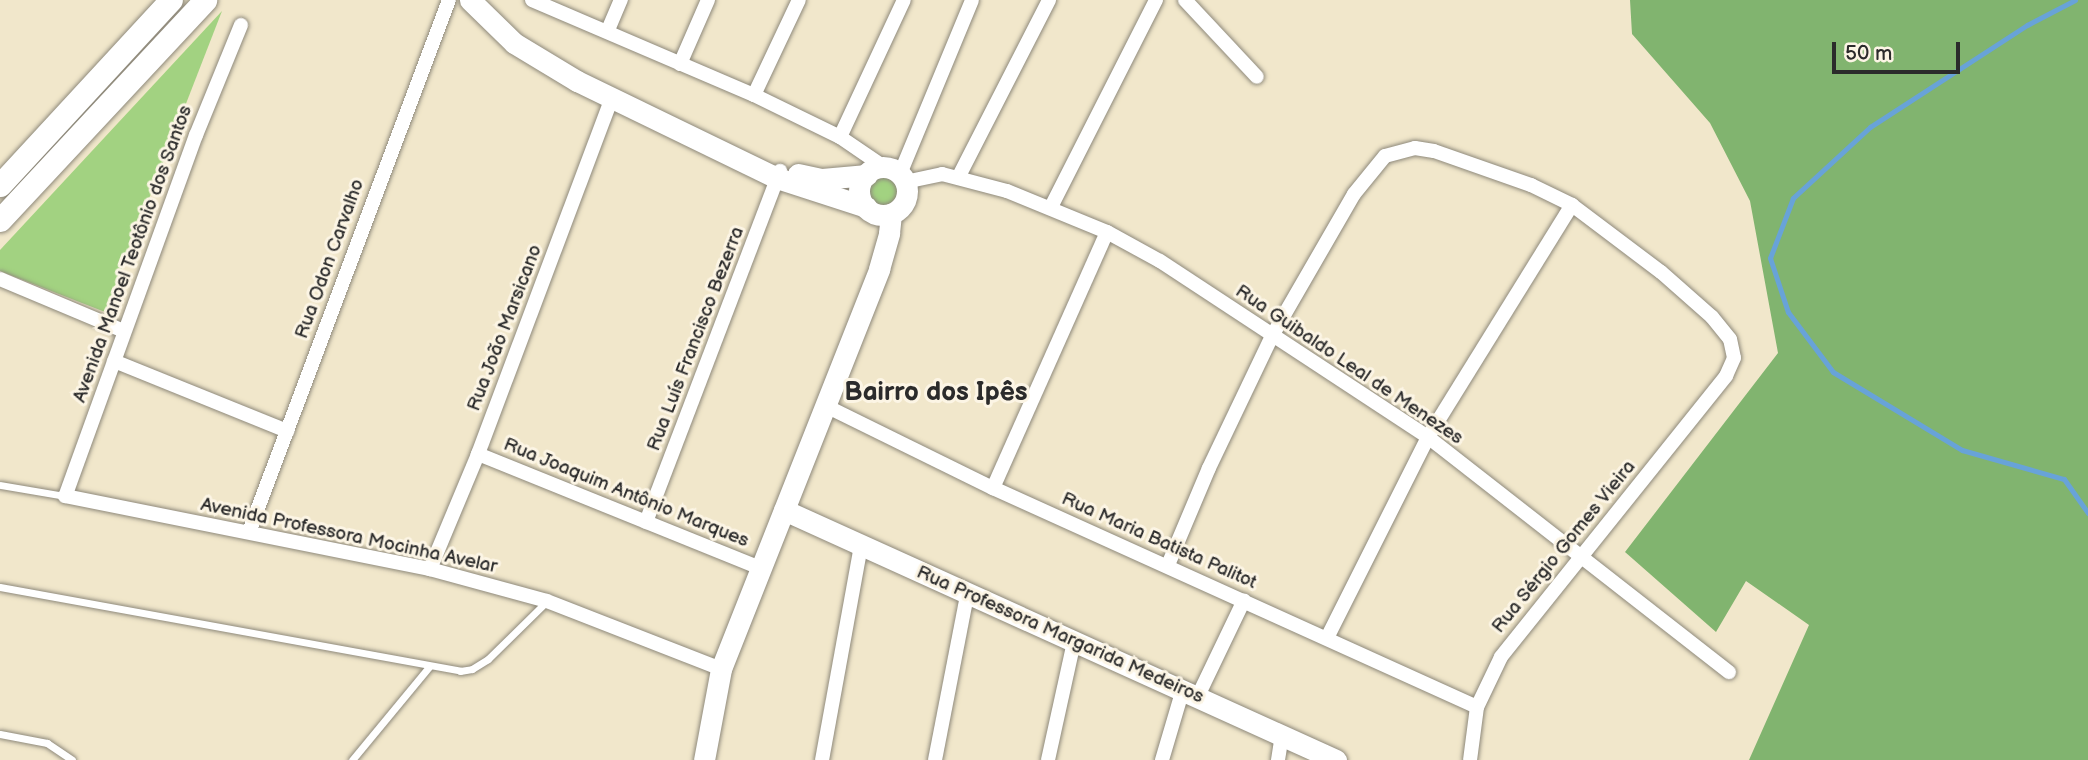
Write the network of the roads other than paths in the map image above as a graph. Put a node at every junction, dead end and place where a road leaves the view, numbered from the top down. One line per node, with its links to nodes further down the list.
1 (172, 0): 24 (main road)
2 (205, 0): 29 (main road)
3 (449, 0): 36 (street, Rua Odon Carvalho)
4 (470, 0): 19 (main road)
5 (533, 0): 15 (street)
6 (621, 0): 15 (street)
7 (708, 0): 16 (street)
8 (799, 0): 18 (street)
9 (904, 0): 20 (street)
10 (972, 0): 22 (street)
11 (1049, 0): 23 (street)
12 (1156, 0): 26 (street)
13 (1185, 0): 17 (street)
14 (241, 25): 32 (street, Avenida Manoel Teotônio dos Santos)
15 (608, 30): 16 (street)
16 (680, 64): 18 (street)
17 (1257, 77)
18 (754, 95): 20 (street)
19 (612, 98): 21 (main road); 38 (street, Rua João Marsicano)
20 (840, 136): 22 (street)
21 (779, 174): 22 (main road); 27 (main road); 43 (street, Rua Luís Francisco Bezerra)
22 (889, 174): 23 (street, Rua Guibaldo Leal de Menezes); 27 (main road); 28 (main road)
23 (959, 176): 26 (street, Rua Guibaldo Leal de Menezes)
24 (0, 185)
25 (1572, 205): 33 (street); 37 (street); 46 (street, Rua Sérgio Gomes Vieira)
26 (1051, 207): 30 (street, Rua Guibaldo Leal de Menezes)
27 (866, 208): 28 (main road)
28 (891, 214): 35 (main road)
29 (0, 220)
30 (1107, 232): 33 (street, Rua Guibaldo Leal de Menezes); 40 (street)
31 (0, 279): 32 (street)
32 (124, 331): 34 (street, Avenida Manoel Teotônio dos Santos)
33 (1272, 336): 37 (street, Rua Guibaldo Leal de Menezes); 47 (street)
34 (114, 361): 36 (street); 41 (street, Avenida Manoel Teotônio dos Santos)
35 (826, 406): 40 (street, Rua Maria Batista Palitot); 42 (main road)
36 (287, 431): 44 (street, Rua Odon Carvalho)
37 (1427, 438): 46 (street, Rua Guibaldo Leal de Menezes); 54 (street)
38 (478, 454): 43 (street, Rua Joaquim Antônio Marques); 49 (street, Rua João Marsicano)
39 (0, 485): 41 (lane, Avenida Professora Mocinha Avelar)
40 (993, 488): 47 (street, Rua Maria Batista Palitot)
41 (65, 496): 44 (street, Avenida Professora Mocinha Avelar)
42 (784, 510): 45 (main road, Rua Professora Margarida Medeiros); 48 (main road)
43 (646, 522): 48 (street, Rua Joaquim Antônio Marques)
44 (249, 532): 49 (street, Avenida Professora Mocinha Avelar)
45 (861, 545): 51 (main road, Rua Professora Margarida Medeiros); 66 (street)
46 (1583, 556): 58 (street, Rua Guibaldo Leal de Menezes); 60 (street, Rua Sérgio Gomes Vieira)
47 (1168, 565): 52 (street, Rua Maria Batista Palitot)
48 (761, 568): 57 (main road)
49 (429, 569): 53 (street, Avenida Professora Mocinha Avelar)
50 (0, 587): 56 (lane)
51 (967, 595): 55 (main road, Rua Professora Margarida Medeiros); 67 (street)
52 (1244, 600): 54 (street, Rua Maria Batista Palitot); 59 (street)
53 (547, 601): 56 (lane); 57 (street, Avenida Professora Mocinha Avelar)
54 (1327, 638): 60 (street, Rua Maria Batista Palitot)
55 (1074, 642): 59 (main road, Rua Professora Margarida Medeiros); 68 (street)
56 (429, 667): 64 (lane)
57 (721, 669): 65 (main road)
58 (1730, 672)
59 (1191, 693): 62 (main road, Rua Professora Margarida Medeiros); 69 (street)
60 (1477, 708): 72 (street, Rua Sérgio Gomes Vieira)
61 (0, 734): 63 (lane)
62 (1282, 735): 70 (street); 71 (main road, Rua Professora Margarida Medeiros)
63 (72, 760)
64 (352, 760)
65 (704, 760)
66 (822, 760)
67 (935, 760)
68 (1048, 760)
69 (1162, 760)
70 (1278, 760)
71 (1336, 760)
72 (1470, 760)

